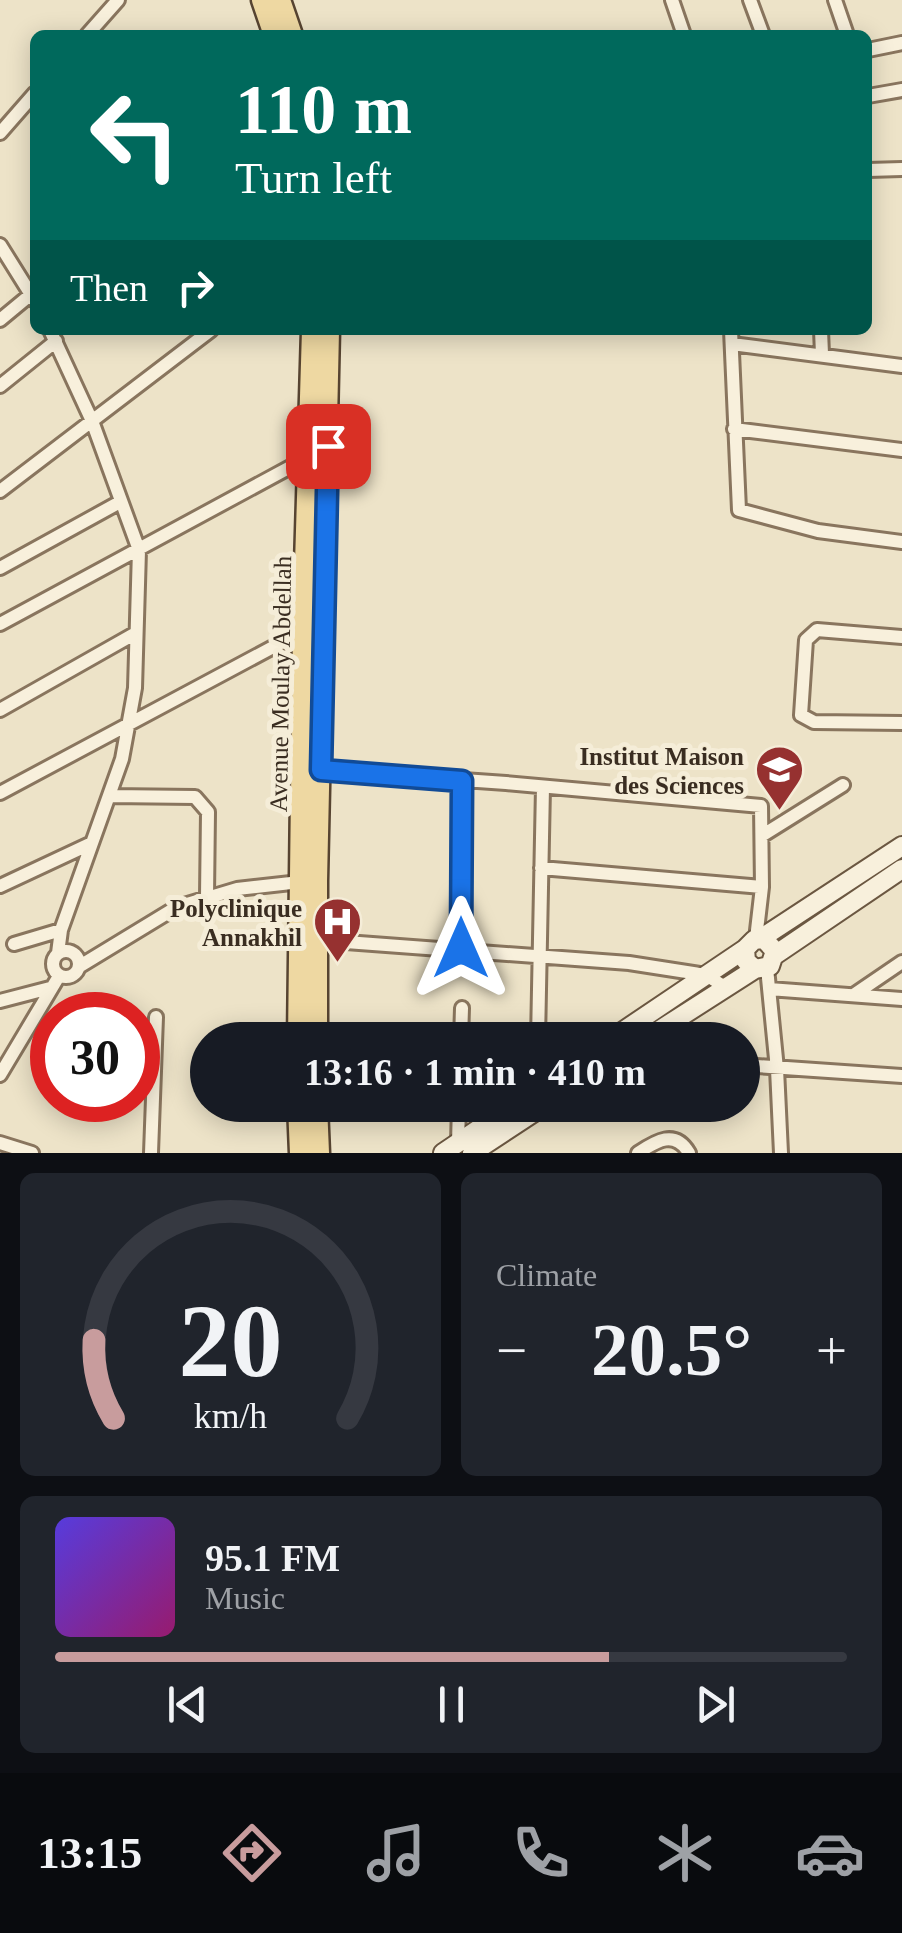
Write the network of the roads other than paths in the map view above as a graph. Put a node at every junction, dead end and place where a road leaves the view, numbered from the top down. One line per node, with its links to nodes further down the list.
1 (118, 0): 7 (street)
2 (262, 0): 8 (main road)
3 (280, 0): 9 (main road)
4 (672, 0): 10 (street)
5 (750, 0): 11 (street)
6 (835, 0): 12 (street)
7 (91, 30)
8 (272, 30)
9 (290, 30)
10 (682, 30)
11 (760, 30)
12 (845, 30)
13 (902, 43): 14 (street)
14 (872, 49)
15 (902, 90): 16 (street)
16 (872, 95)
17 (30, 100): 18 (street)
18 (0, 133)
19 (902, 169): 20 (street)
20 (872, 170)
21 (0, 245): 22 (street)
22 (30, 289)
23 (30, 298): 24 (street)
24 (0, 320)
25 (53, 335): 33 (street); 34 (street)
26 (205, 335): 34 (street)
27 (312, 335): 37 (main road, Avenue Moulay Abdellah)
28 (329, 335): 50 (main road, Avenue Moulay Abdellah)
29 (821, 335): 31 (street)
30 (732, 337): 31 (street); 35 (street)
31 (822, 354): 32 (street)
32 (902, 366)
33 (0, 386)
34 (92, 420): 38 (street); 39 (street)
35 (734, 429): 36 (street); 40 (street)
36 (902, 450)
37 (307, 458): 41 (street); 44 (main road, Avenue Moulay Abdellah)
38 (0, 491)
39 (120, 502): 41 (street); 42 (street)
40 (902, 542)
41 (139, 550): 43 (street); 45 (street)
42 (0, 568)
43 (0, 624)
44 (303, 631): 48 (street); 61 (main road, Avenue Moulay Abdellah)
45 (136, 633): 47 (street); 48 (street)
46 (902, 637): 49 (street)
47 (0, 710)
48 (128, 723): 54 (street); 55 (street)
49 (902, 723)
50 (321, 770): 51 (street); 66 (main road, Avenue Moulay Abdellah)
51 (462, 781): 53 (street); 69 (street)
52 (843, 785): 56 (street)
53 (543, 787): 56 (street); 59 (street)
54 (0, 793)
55 (110, 796): 57 (street); 64 (street)
56 (764, 834): 63 (street)
57 (92, 843): 62 (street); 65 (street)
58 (902, 846): 67 (street)
59 (541, 868): 63 (street); 71 (street)
60 (902, 868): 73 (street)
61 (300, 882): 64 (street); 84 (main road, Avenue Moulay Abdellah)
62 (0, 886)
63 (762, 887): 67 (street)
64 (206, 896): 74 (street)
65 (61, 930): 68 (street); 70 (street)
66 (319, 940): 69 (street); 85 (main road, Avenue Moulay Abdellah)
67 (754, 942): 73 (street); 73 (street); 75 (street)
68 (14, 944)
69 (461, 948): 71 (street)
70 (58, 953): 74 (street); 76 (street)
71 (540, 956): 75 (street); 87 (street)
72 (902, 962): 80 (street)
73 (765, 964): 77 (street); 79 (street)
74 (80, 966): 76 (street)
75 (706, 975): 77 (street); 88 (street)
76 (59, 976): 78 (street)
77 (726, 987): 89 (street)
78 (50, 988): 82 (street); 92 (street)
79 (769, 990): 80 (street); 91 (street)
80 (854, 995): 81 (street)
81 (902, 999)
82 (0, 1000)
83 (462, 1008): 86 (street)
84 (298, 1022)
85 (317, 1022)
86 (462, 1022)
87 (538, 1022)
88 (637, 1022)
89 (672, 1022)
90 (760, 1066): 91 (street)
91 (777, 1068): 93 (street); 107 (street)
92 (0, 1075)
93 (902, 1076)
94 (151, 1122): 103 (street)
95 (299, 1122): 104 (main road)
96 (312, 1122): 104 (main road)
97 (459, 1122): 101 (street)
98 (493, 1122): 101 (street)
99 (513, 1122): 101 (street)
100 (0, 1143): 102 (street)
101 (458, 1150)
102 (32, 1153)
103 (150, 1153)
104 (302, 1153)
105 (638, 1153): 106 (street)
106 (690, 1153)
107 (781, 1153)

